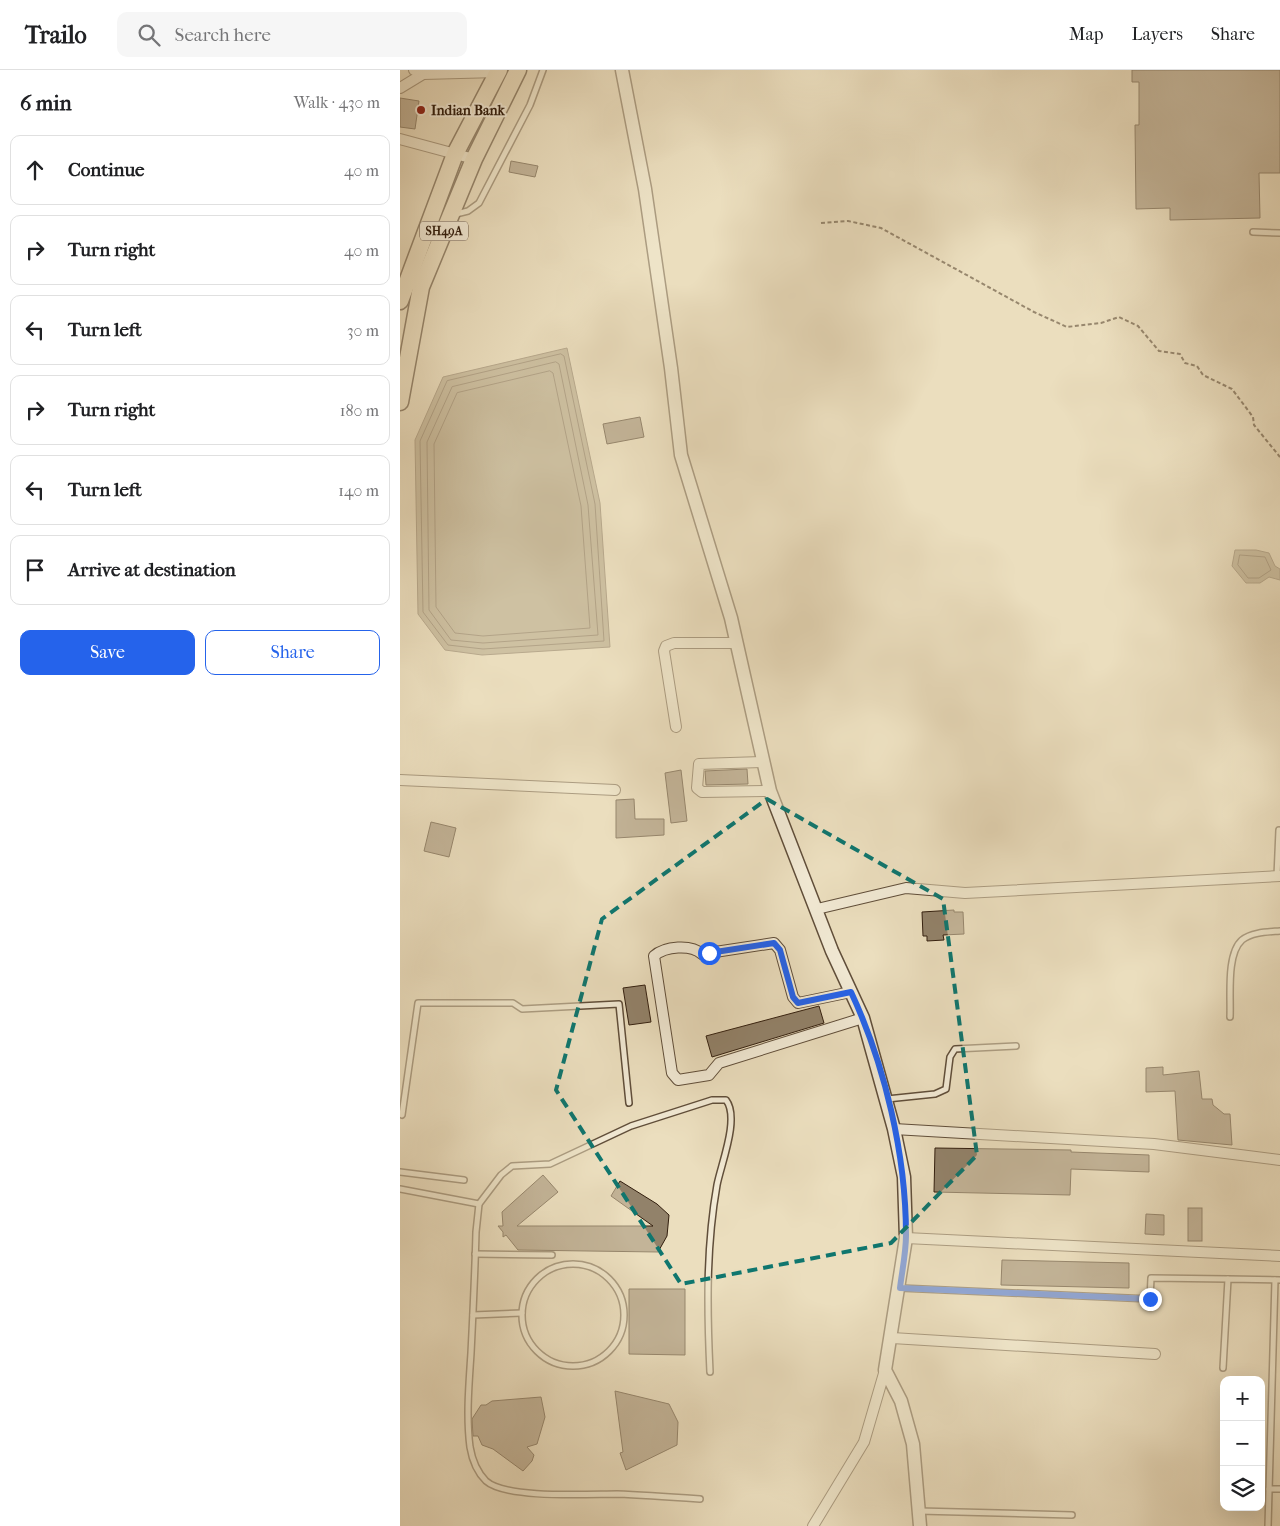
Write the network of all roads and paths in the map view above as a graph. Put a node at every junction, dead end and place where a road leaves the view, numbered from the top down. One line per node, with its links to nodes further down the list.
1 (518, 70): 9 (main road, SH49A)
2 (543, 70): 10 (lane)
3 (622, 70): 17 (street)
4 (498, 71): 5 (street); 8 (main road, SH49A)
5 (419, 72): 6 (street)
6 (400, 88)
7 (400, 138): 8 (street)
8 (455, 154): 9 (street); 14 (main road, SH49A)
9 (474, 159): 10 (main road, SH49A)
10 (451, 216): 15 (main road, SH49A)
11 (821, 223): 16 (path)
12 (1253, 232): 13 (lane)
13 (1280, 232)
14 (400, 301)
15 (400, 402)
16 (1280, 456)
17 (736, 643): 18 (street); 19 (street)
18 (676, 727)
19 (762, 762): 22 (street); 22 (street)
20 (400, 780): 21 (street)
21 (615, 790)
22 (770, 791): 25 (street)
23 (1280, 830): 24 (lane)
24 (1279, 876): 25 (street)
25 (817, 909): 27 (street)
26 (1280, 931): 28 (lane)
27 (851, 992): 29 (street); 29 (street)
28 (1230, 1017)
29 (863, 1018): 31 (street)
30 (1016, 1046): 31 (lane)
31 (888, 1098): 34 (street)
32 (629, 1103): 33 (lane)
33 (400, 1114)
34 (894, 1129): 35 (street); 40 (street)
35 (1280, 1160)
36 (400, 1172): 37 (lane)
37 (464, 1180)
38 (400, 1190): 39 (lane)
39 (479, 1204): 41 (lane); 53 (lane)
40 (906, 1238): 43 (street); 46 (street)
41 (475, 1254): 42 (lane); 48 (lane)
42 (552, 1255)
43 (1280, 1256)
44 (1228, 1280): 45 (lane); 46 (lane); 51 (lane)
45 (1278, 1280): 54 (lane)
46 (900, 1288): 49 (street)
47 (522, 1313): 47 (lane); 48 (lane)
48 (473, 1315): 56 (lane)
49 (892, 1338): 50 (street); 52 (street)
50 (1155, 1354)
51 (1223, 1368)
52 (885, 1370): 57 (street); 59 (street)
53 (710, 1372)
54 (1269, 1489): 55 (lane); 61 (lane)
55 (1280, 1489)
56 (700, 1499)
57 (919, 1511): 58 (lane); 60 (street)
58 (1072, 1515)
59 (814, 1526)
60 (920, 1526)
61 (1268, 1526)

